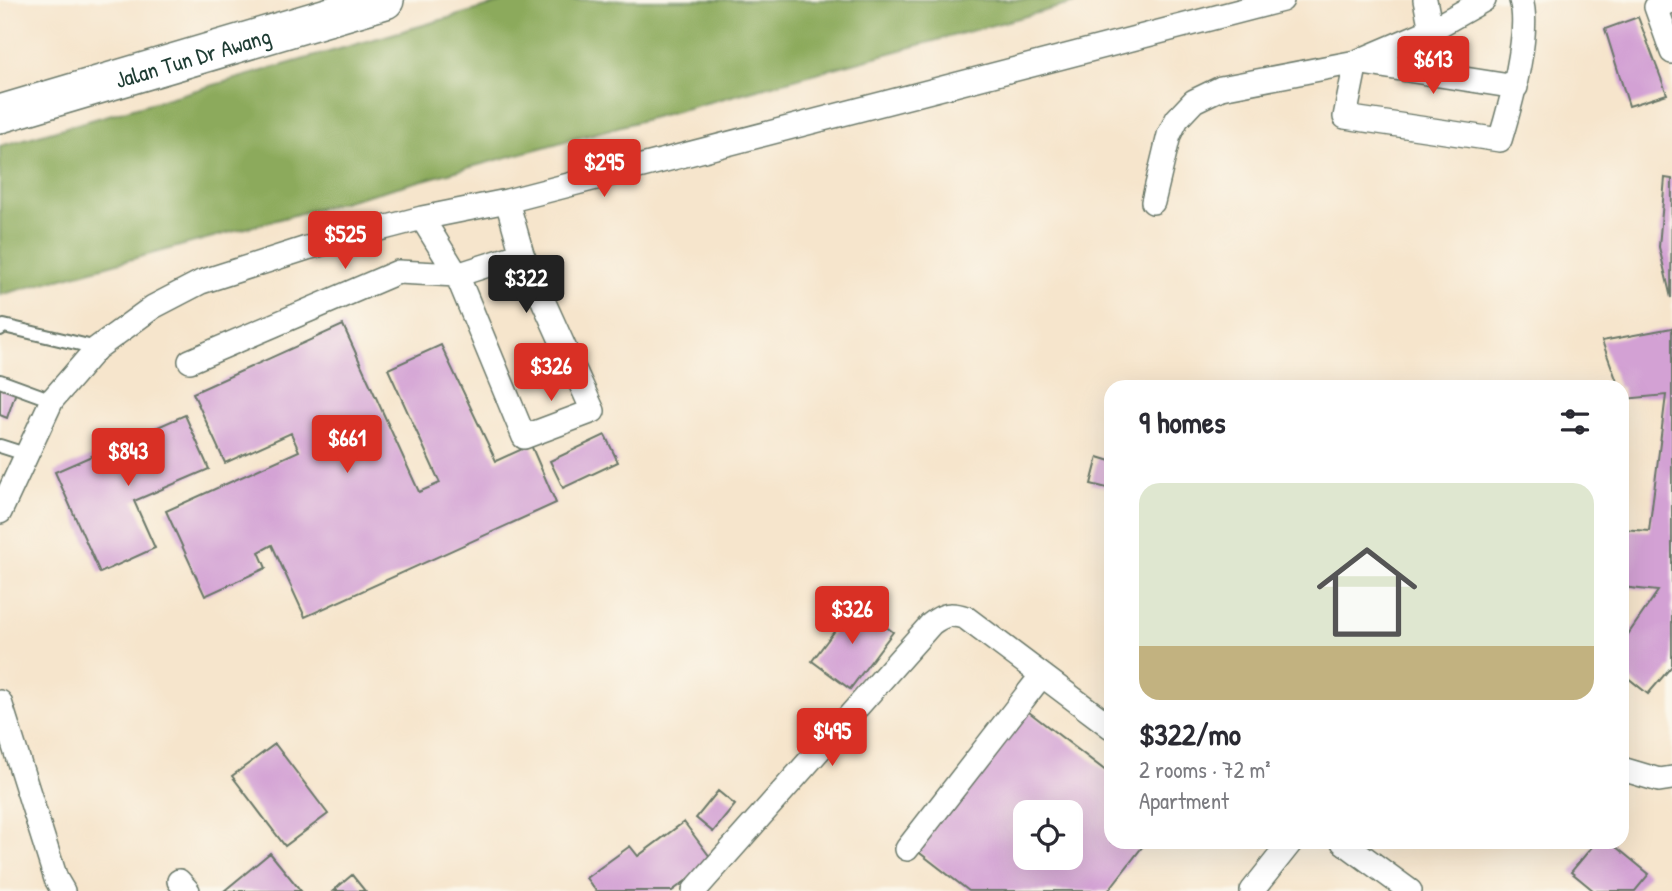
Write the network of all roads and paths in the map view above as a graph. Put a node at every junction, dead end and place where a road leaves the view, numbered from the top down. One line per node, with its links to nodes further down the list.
1 (386, 0): 11 (main road, Jalan Tun Dr Awang)
2 (1282, 0): 12 (street)
3 (1425, 0): 7 (street)
4 (1521, 0): 10 (street)
5 (1480, 1): 7 (street)
6 (1672, 1): 8 (street)
7 (1431, 30): 9 (street)
8 (1672, 52)
9 (1356, 62): 10 (street); 10 (street); 13 (street)
10 (1516, 87)
11 (0, 114)
12 (507, 201): 14 (street); 15 (street)
13 (1153, 202)
14 (422, 218): 16 (street); 18 (street)
15 (522, 254): 16 (street); 16 (street)
16 (457, 275): 19 (street)
17 (0, 329): 18 (lane)
18 (97, 348): 21 (street)
19 (190, 361)
20 (0, 381): 21 (lane)
21 (52, 400): 23 (street)
22 (0, 446): 23 (lane)
23 (25, 454): 24 (street)
24 (0, 512)
25 (1042, 675): 27 (street); 30 (street); 34 (street)
26 (0, 702): 33 (street)
27 (1104, 722)
28 (1629, 771): 29 (street)
29 (1672, 778)
30 (907, 849)
31 (1277, 849): 35 (street)
32 (1353, 849): 36 (street)
33 (62, 891)
34 (694, 891)
35 (1252, 891)
36 (1410, 891)

